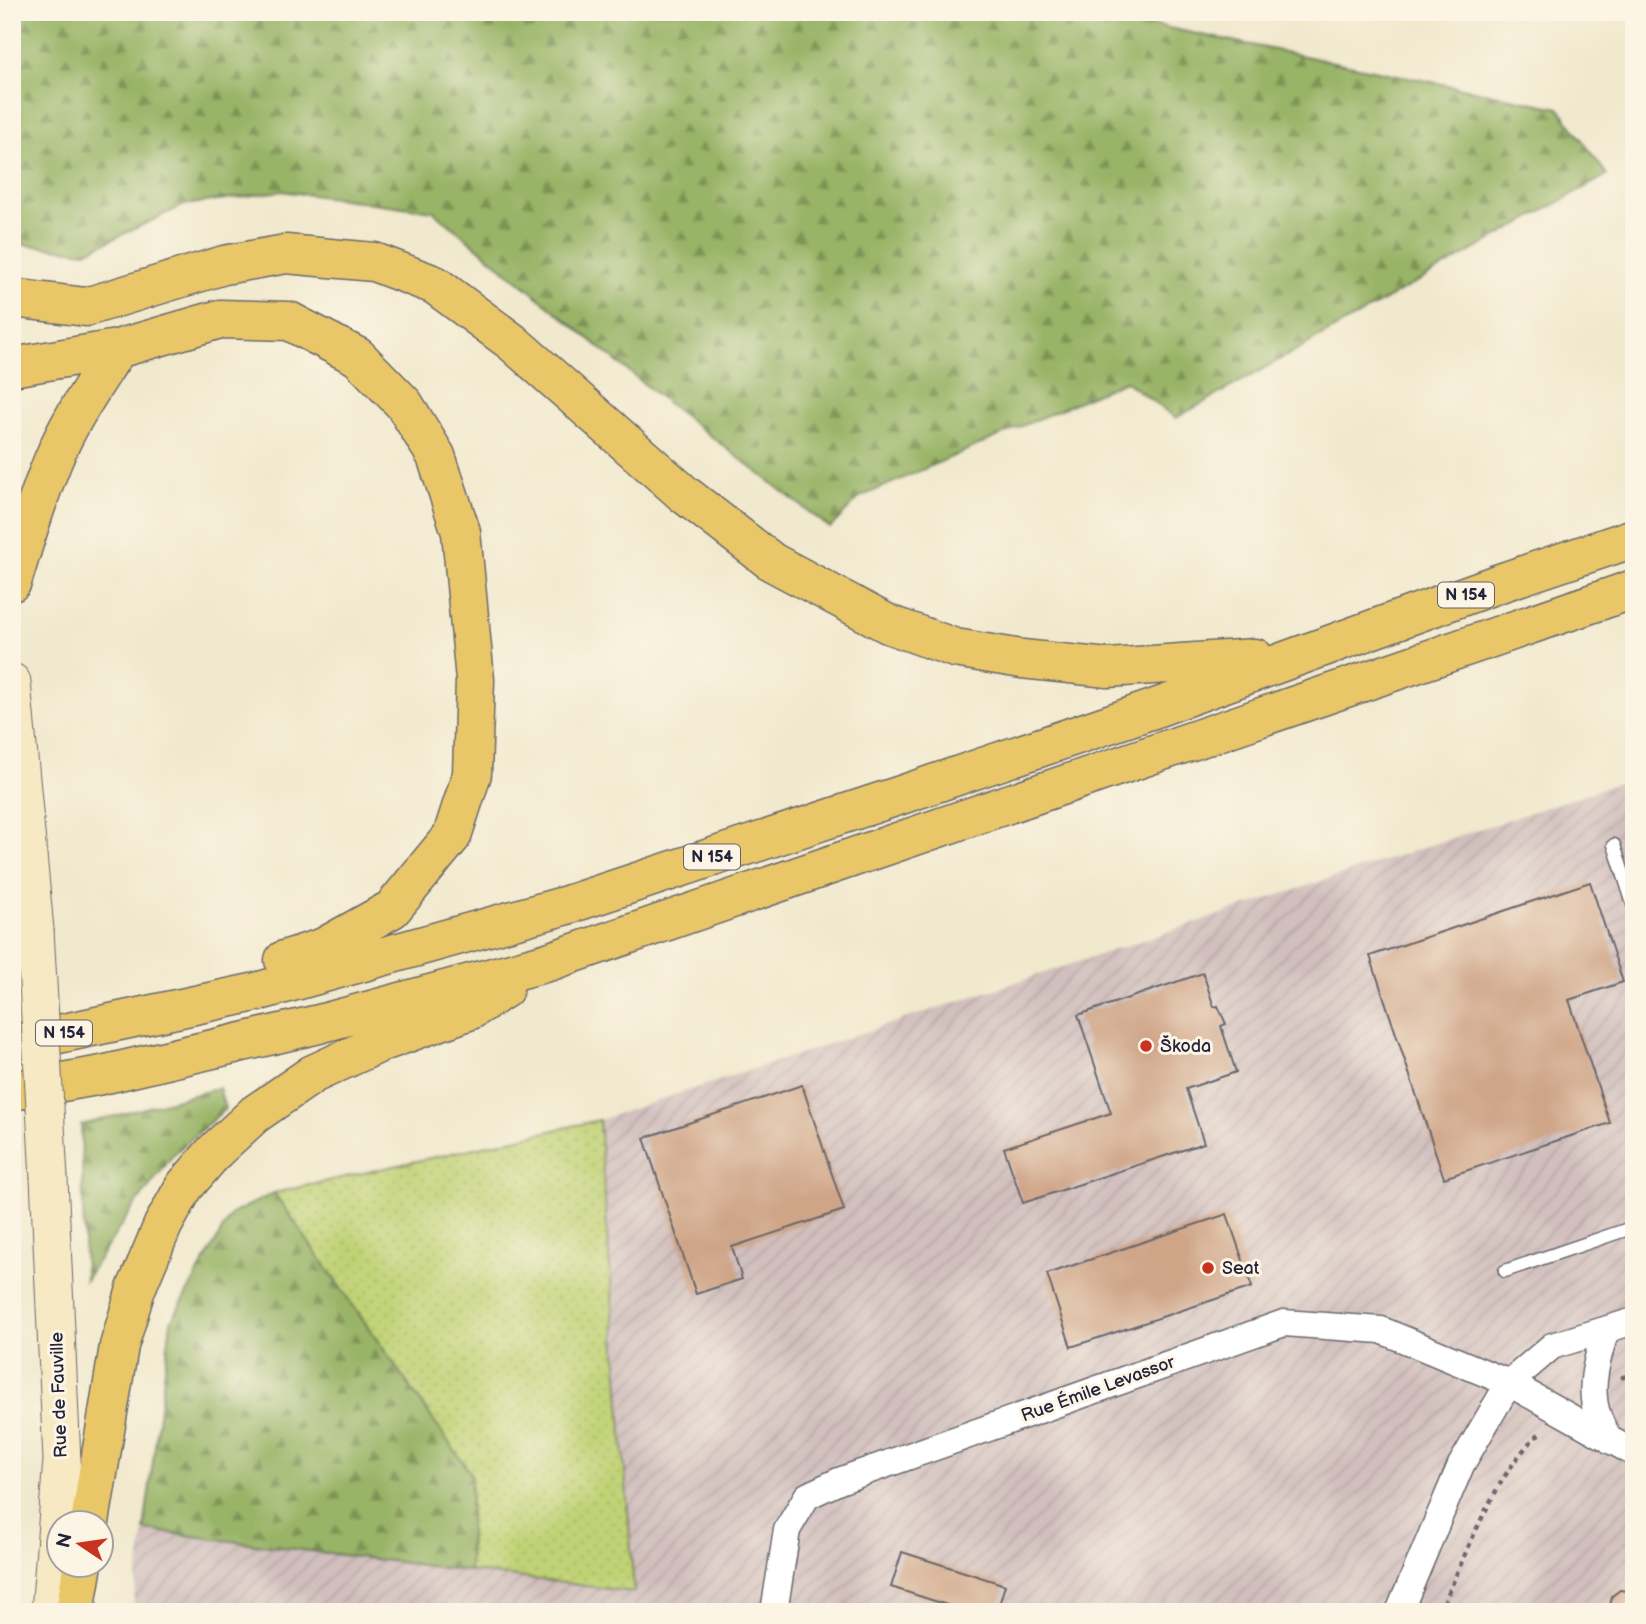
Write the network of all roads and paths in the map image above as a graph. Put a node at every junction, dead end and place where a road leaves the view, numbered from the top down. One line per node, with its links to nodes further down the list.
1 (12, 298): 7 (highway)
2 (117, 349): 3 (highway); 5 (highway); 12 (highway)
3 (12, 367)
4 (1634, 538): 7 (highway, N 154)
5 (12, 582)
6 (1634, 589): 11 (highway, N 154)
7 (1299, 655): 12 (highway, N 154)
8 (12, 682): 26 (main road, Rue de Fauville, bridge)
9 (1614, 845): 10 (lane)
10 (1634, 906)
11 (548, 962): 14 (highway, N 154); 24 (highway)
12 (115, 1023): 13 (highway, N 154)
13 (12, 1044)
14 (12, 1091)
15 (1634, 1227): 16 (lane)
16 (1505, 1271)
17 (1634, 1321): 18 (street)
18 (1606, 1331): 20 (street); 21 (street)
19 (1634, 1374): 21 (path)
20 (1509, 1383): 22 (street, Rue Émile Levassor); 28 (street, Rue Émile Levassor); 29 (street)
21 (1592, 1394): 23 (street)
22 (1562, 1413): 23 (street, Rue Émile Levassor); 30 (path)
23 (1623, 1448)
24 (92, 1508)
25 (81, 1578): 27 (highway)
26 (50, 1612)
27 (75, 1612)
28 (774, 1612)
29 (1399, 1612)
30 (1440, 1612)

